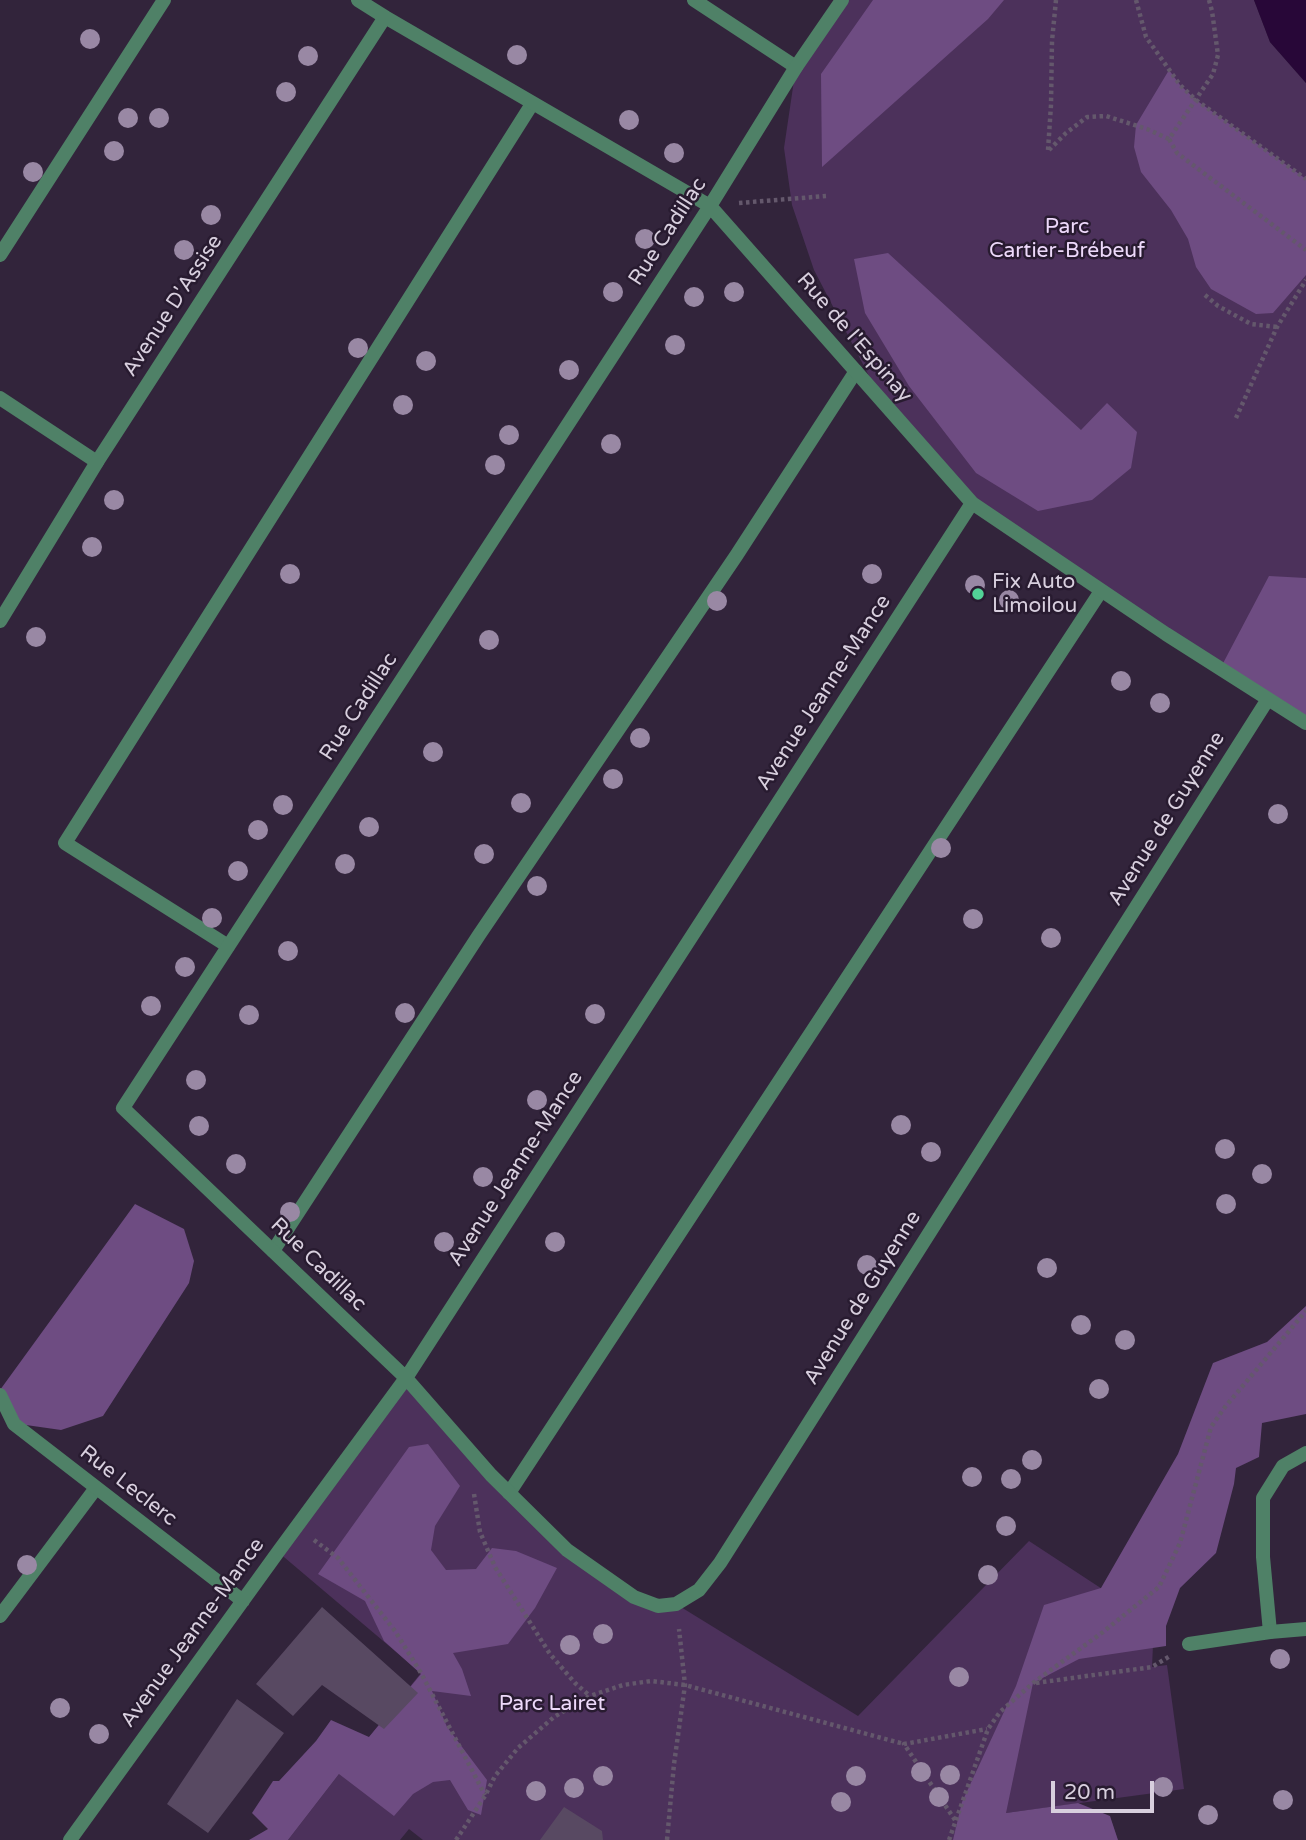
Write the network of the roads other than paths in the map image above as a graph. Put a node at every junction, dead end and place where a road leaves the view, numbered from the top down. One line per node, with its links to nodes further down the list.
1 (164, 0): 9 (street)
2 (358, 0): 5 (street, Rue de l'Espinay)
3 (694, 0): 6 (street)
4 (842, 0): 6 (street, Rue Cadillac)
5 (385, 18): 7 (street, Rue de l'Espinay); 12 (street, Avenue D'Assise)
6 (796, 67): 8 (street, Rue Cadillac)
7 (532, 103): 8 (street, Rue de l'Espinay); 18 (street)
8 (710, 206): 10 (street, Rue de l'Espinay); 18 (street, Rue Cadillac)
9 (0, 255)
10 (856, 371): 13 (street, Rue de l'Espinay); 19 (street)
11 (0, 398): 12 (street)
12 (97, 462): 15 (street, Avenue D'Assise)
13 (972, 503): 14 (street, Rue de l'Espinay); 20 (street, Avenue Jeanne-Mance)
14 (1101, 590): 16 (street, Rue de l'Espinay); 24 (street)
15 (0, 621)
16 (1268, 699): 17 (street, Rue de l'Espinay); 24 (street, Avenue de Guyenne)
17 (1306, 723)
18 (228, 946): 19 (street, Rue Cadillac)
19 (273, 1251): 20 (street, Rue Cadillac)
20 (407, 1378): 24 (street); 25 (street, Avenue Jeanne-Mance)
21 (0, 1395): 23 (street, Rue Leclerc)
22 (1306, 1453): 28 (street)
23 (96, 1488): 25 (street, Rue Leclerc); 26 (street)
24 (509, 1493)
25 (243, 1601): 30 (street, Avenue Jeanne-Mance)
26 (0, 1616)
27 (1306, 1629): 28 (street)
28 (1270, 1632): 29 (street)
29 (1189, 1644)
30 (70, 1840)

